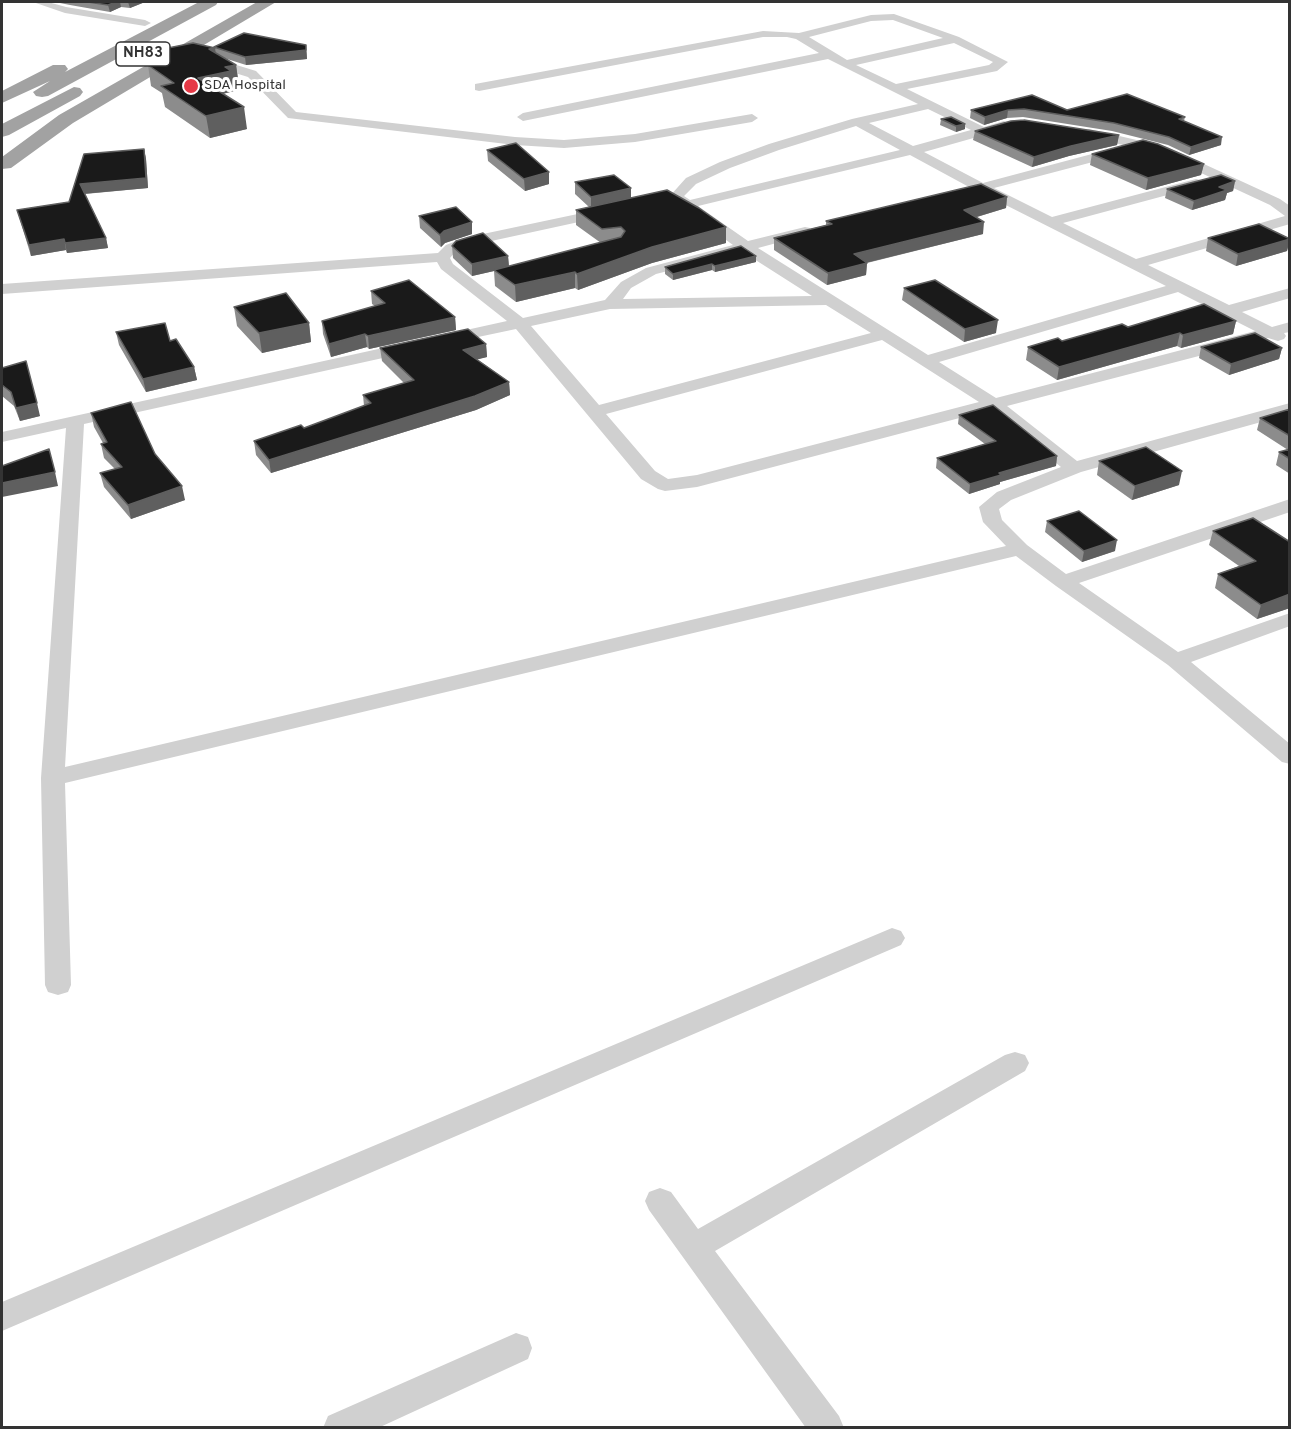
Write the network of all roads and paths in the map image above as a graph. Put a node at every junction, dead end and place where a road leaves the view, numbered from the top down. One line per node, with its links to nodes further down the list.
1 (38, 2): 7 (street)
2 (84, 2): 7 (street)
3 (181, 2): 8 (highway)
4 (210, 2): 17 (highway, NH83)
5 (238, 2): 17 (highway, NH83)
6 (268, 2): 11 (highway)
7 (65, 9): 8 (street)
8 (145, 23): 16 (highway)
9 (799, 36): 10 (street); 12 (street); 14 (street)
10 (955, 39): 13 (street); 15 (street)
11 (176, 54): 21 (street); 30 (highway)
12 (828, 55): 13 (street); 20 (street)
13 (844, 64): 15 (street)
14 (479, 87)
15 (894, 88): 18 (street)
16 (5, 96)
17 (43, 101): 19 (highway, NH83); 25 (highway, NH83)
18 (930, 105): 22 (street); 26 (street)
19 (2, 114)
20 (523, 117)
21 (752, 118)
22 (857, 122): 29 (street); 34 (street)
23 (1016, 124): 26 (street)
24 (1071, 130): 28 (street)
25 (2, 131)
26 (983, 131): 29 (street)
27 (2, 138): 30 (highway)
28 (1143, 144): 31 (street); 32 (street)
29 (912, 151): 32 (street); 34 (street)
30 (3, 166)
31 (1221, 177): 36 (street); 38 (street)
32 (982, 188): 33 (street); 38 (street)
33 (937, 199)
34 (676, 201): 40 (street)
35 (618, 209): 41 (street)
36 (1290, 213)
37 (1290, 219): 42 (street)
38 (1050, 222): 42 (street)
39 (823, 226): 40 (street)
40 (743, 245): 46 (street); 47 (street)
41 (442, 256): 44 (street); 49 (street)
42 (1134, 264): 43 (street)
43 (1182, 286): 48 (street); 54 (street)
44 (2, 289)
45 (1290, 293): 48 (street)
46 (829, 300): 47 (street); 52 (street)
47 (609, 304): 49 (street)
48 (1230, 310): 51 (street)
49 (520, 323): 57 (street); 58 (street)
50 (1290, 327): 51 (street)
51 (1270, 332): 53 (street); 55 (street)
52 (884, 335): 54 (street); 57 (street)
53 (1290, 342)
54 (925, 361): 55 (street)
55 (992, 403): 57 (street); 60 (street)
56 (1290, 408): 60 (street)
57 (593, 412)
58 (75, 420): 59 (street); 67 (street)
59 (2, 436)
60 (1074, 468): 62 (street)
61 (1290, 505): 63 (street)
62 (1020, 549): 63 (street); 67 (street)
63 (1064, 582): 65 (street)
64 (1290, 619): 65 (street)
65 (1176, 660): 66 (street)
66 (1290, 757)
67 (53, 778): 69 (street)
68 (892, 938): 73 (street)
69 (58, 985)
70 (1015, 1063): 72 (street)
71 (660, 1201): 72 (street)
72 (694, 1247): 76 (street)
73 (2, 1317)
74 (516, 1348): 75 (street)
75 (340, 1428)
76 (827, 1428)

